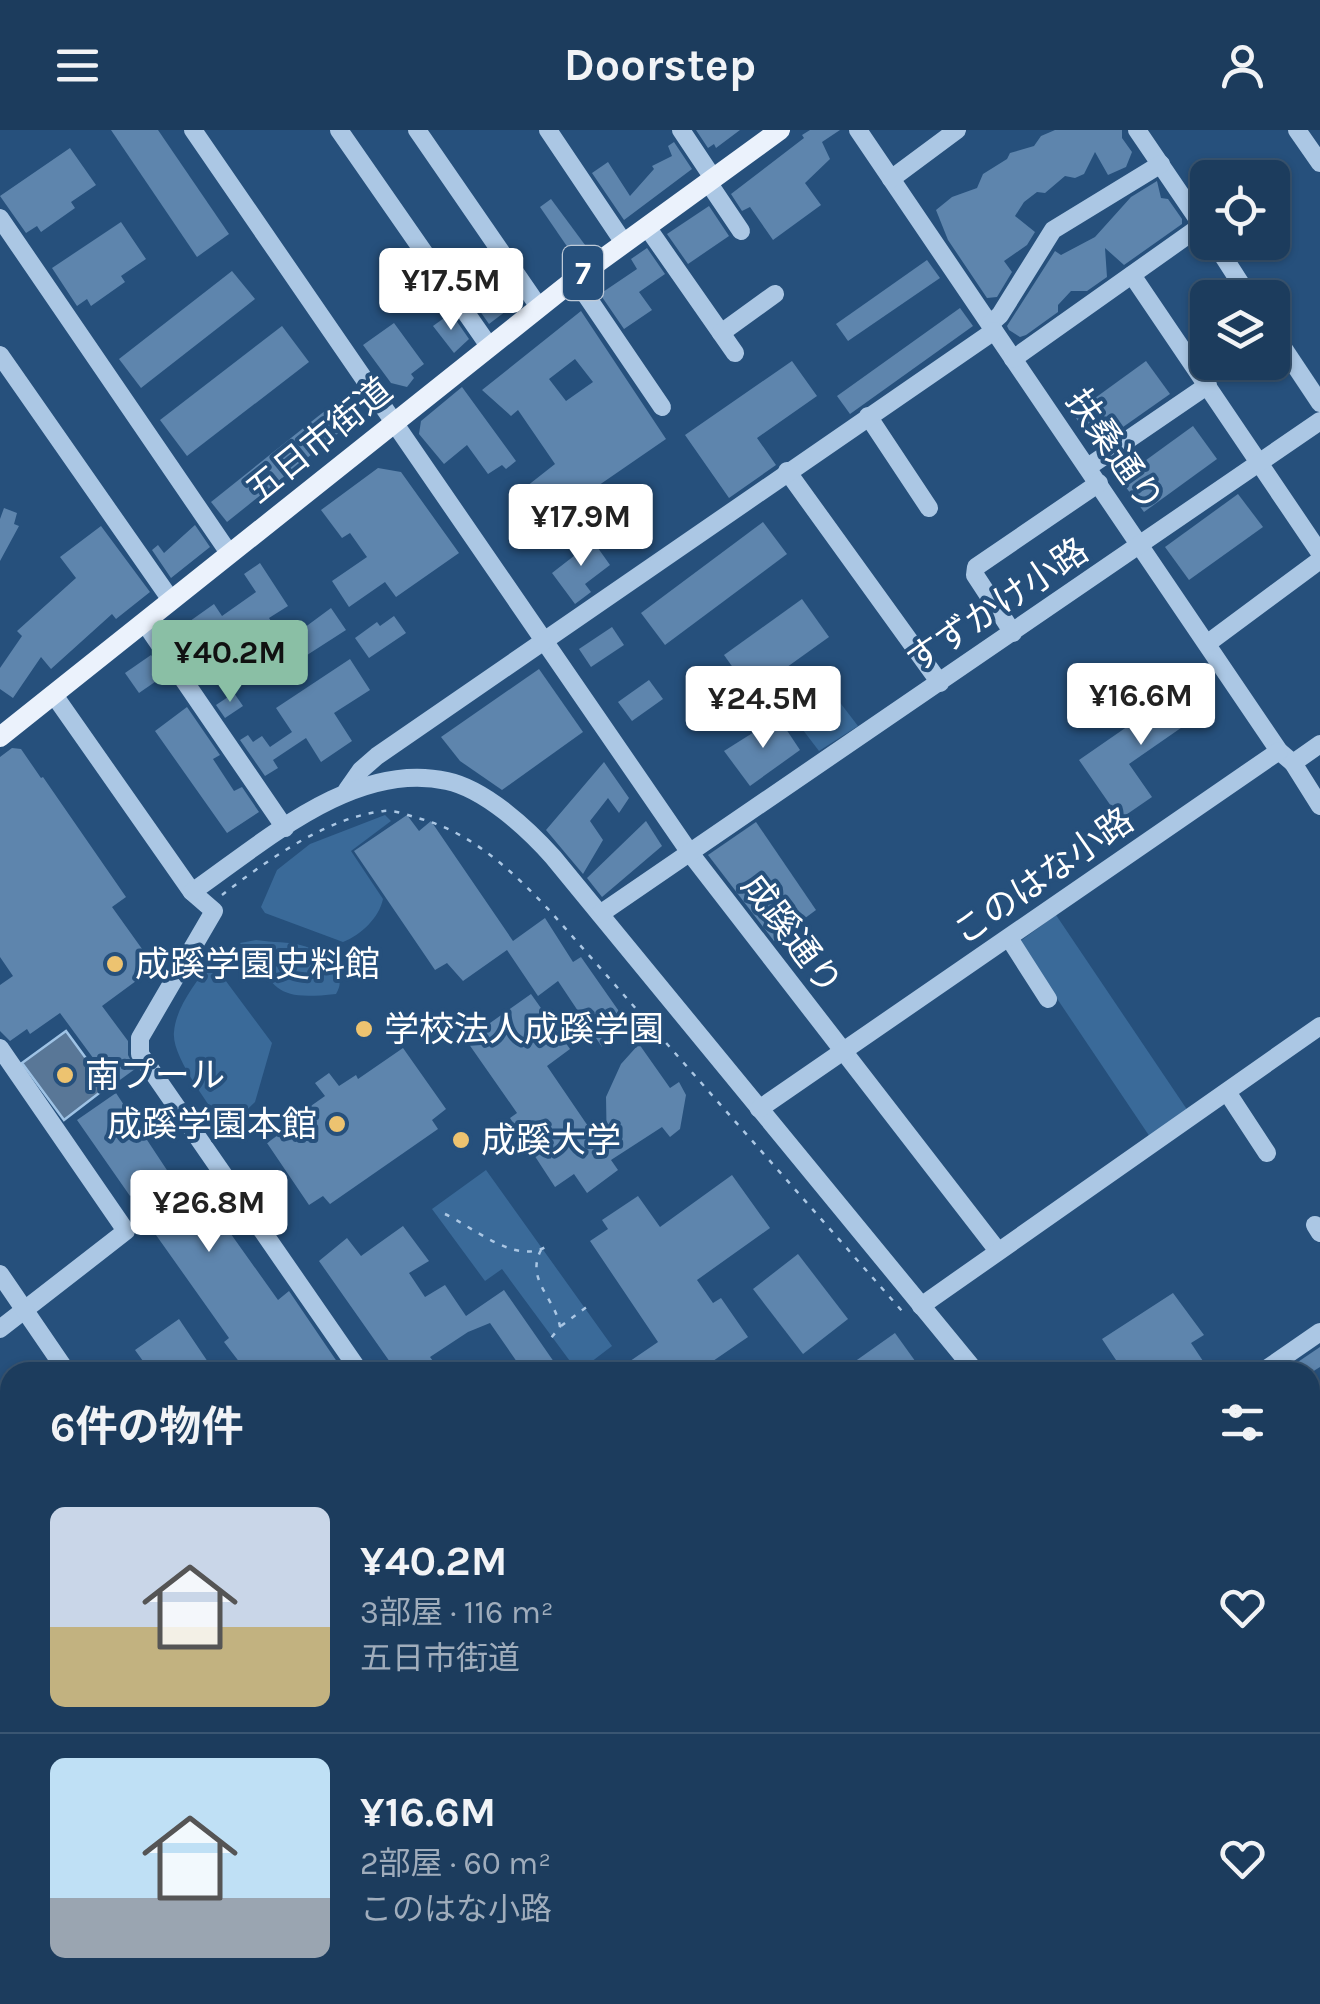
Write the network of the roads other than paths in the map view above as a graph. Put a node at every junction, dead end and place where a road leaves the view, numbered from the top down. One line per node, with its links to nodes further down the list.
1 (193, 130): 36 (street)
2 (340, 130): 27 (street)
3 (417, 130): 24 (street)
4 (548, 130): 20 (street)
5 (681, 130): 14 (street)
6 (780, 130): 14 (main road, 五日市街道 / 7)
7 (858, 130): 13 (street, 扶桑通り)
8 (957, 130): 13 (street)
9 (1138, 130): 12 (street)
10 (1298, 130): 11 (street)
11 (1320, 163)
12 (1160, 164): 15 (street); 25 (street)
13 (891, 179): 25 (street, 扶桑通り)
14 (711, 180): 17 (main road, 五日市街道 / 7); 18 (street)
15 (1190, 207)
16 (0, 218): 43 (street)
17 (647, 227): 20 (main road, 五日市街道 / 7); 26 (street)
18 (741, 231)
19 (1190, 238): 21 (street)
20 (624, 244): 22 (main road, 五日市街道 / 7)
21 (1132, 274): 31 (street); 32 (street)
22 (575, 279): 24 (main road, 五日市街道 / 7); 34 (street)
23 (775, 294): 26 (street)
24 (539, 307): 27 (main road, 五日市街道 / 7)
25 (992, 328): 31 (street, 扶桑通り); 35 (street)
26 (721, 333): 28 (street)
27 (489, 346): 36 (main road, 五日市街道 / 7)
28 (735, 353)
29 (0, 354): 45 (street)
30 (1290, 358): 33 (street)
31 (1013, 359): 40 (street, 扶桑通り)
32 (1208, 385): 38 (street); 40 (street)
33 (1320, 402)
34 (662, 407)
35 (868, 416): 39 (street); 41 (street)
36 (392, 422): 43 (main road, 五日市街道 / 7); 48 (street)
37 (1320, 422): 38 (street, すずかけ小路)
38 (1260, 463): 42 (street, すずかけ小路); 44 (street)
39 (786, 471): 48 (street); 50 (street)
40 (1094, 475): 42 (street, 扶桑通り); 47 (street)
41 (930, 508)
42 (1142, 545): 47 (street, すずかけ小路); 49 (street, 扶桑通り)
43 (229, 553): 45 (main road, 五日市街道 / 7)
44 (1320, 557): 49 (street)
45 (171, 600): 46 (main road, 五日市街道 / 7)
46 (144, 622): 51 (main road, 五日市街道 / 7); 57 (street)
47 (1013, 632): 50 (street, すずかけ小路)
48 (545, 642): 55 (street); 58 (street, 成蹊通り)
49 (1208, 643): 54 (street, 扶桑通り)
50 (940, 683): 58 (street, すずかけ小路)
51 (54, 695): 52 (main road, 五日市街道 / 7); 59 (street)
52 (2, 730)
53 (1320, 744): 54 (street, このはな小路)
54 (1286, 757): 56 (street, 扶桑通り); 61 (street, このはな小路)
55 (347, 790): 57 (street); 60 (street)
56 (1320, 806)
57 (285, 828): 59 (street)
58 (690, 853): 60 (street, すずかけ小路); 65 (street, 成蹊通り)
59 (192, 892): 76 (street)
60 (600, 914): 67 (street)
61 (1009, 938): 62 (street); 65 (street, このはな小路)
62 (1048, 999)
63 (1320, 1026): 66 (street)
64 (0, 1048): 71 (street)
65 (844, 1054): 67 (street, このはな小路); 69 (street, 成蹊通り)
66 (1226, 1092): 68 (street); 69 (street)
67 (759, 1110): 72 (street)
68 (1267, 1153)
69 (998, 1250): 72 (street)
70 (0, 1274): 71 (street)
71 (24, 1310): 73 (street); 75 (street)
72 (912, 1310): 77 (street)
73 (0, 1329)
74 (1320, 1332): 78 (street)
75 (60, 1362)
76 (353, 1362)
77 (966, 1362)
78 (1276, 1362)

